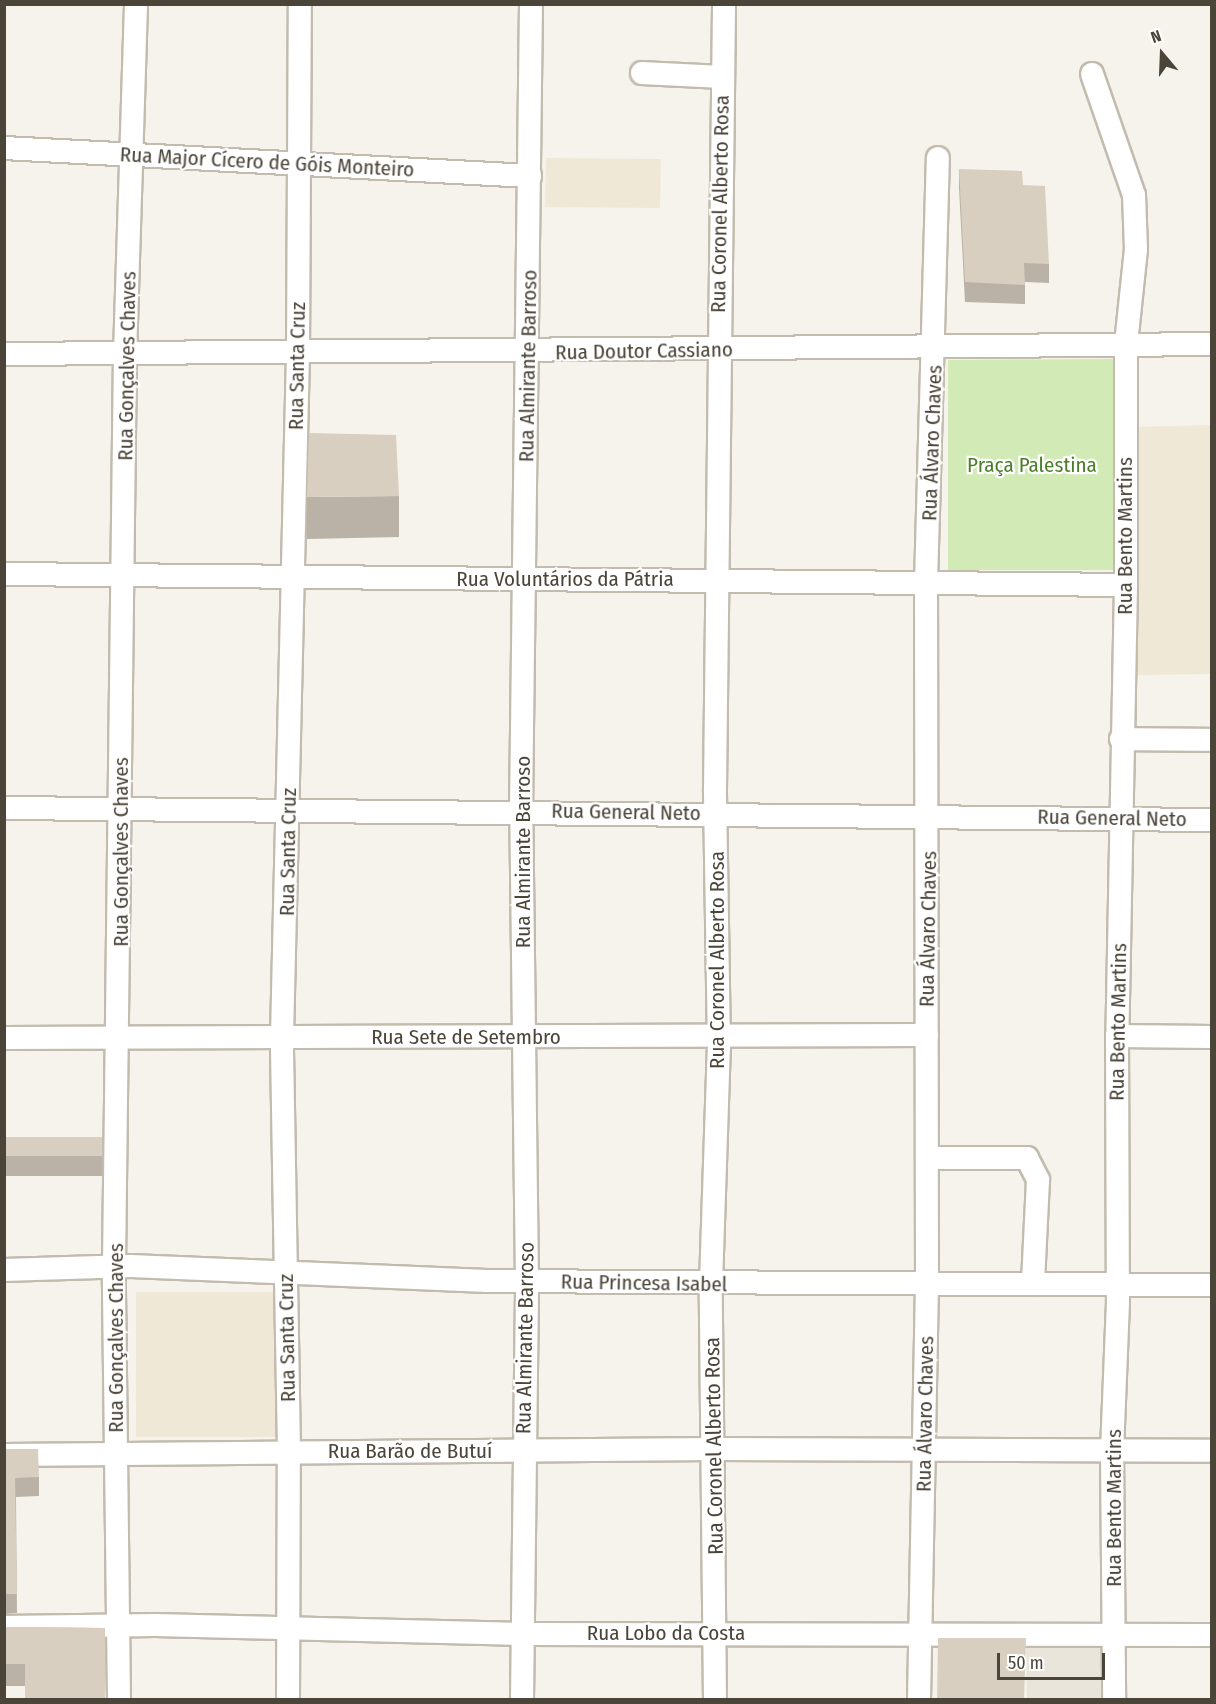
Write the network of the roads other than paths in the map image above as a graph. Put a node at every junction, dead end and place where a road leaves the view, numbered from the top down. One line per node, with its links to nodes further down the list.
1 (136, 4): 9 (street, Rua Gonçalves Chaves)
2 (300, 4): 11 (street, Rua Santa Cruz)
3 (531, 4): 12 (street, Rua Almirante Barroso)
4 (724, 4): 7 (street, Rua Coronel Alberto Rosa)
5 (642, 73): 7 (street)
6 (1092, 74): 13 (street, Rua Bento Martins)
7 (722, 77): 16 (street, Rua Coronel Alberto Rosa)
8 (4, 148): 9 (street, Rua Major Cícero de Góis Monteiro)
9 (133, 154): 11 (street, Rua Major Cícero de Góis Monteiro); 20 (street, Rua Gonçalves Chaves)
10 (938, 158): 15 (street, Rua Álvaro Chaves)
11 (299, 163): 12 (street, Rua Major Cícero de Góis Monteiro); 19 (street, Rua Santa Cruz)
12 (530, 176): 17 (street, Rua Almirante Barroso)
13 (1125, 344): 14 (street, Rua Doutor Cassiano); 15 (street, Rua Doutor Cassiano); 27 (street, Rua Bento Martins)
14 (1212, 344)
15 (936, 349): 16 (street, Rua Doutor Cassiano); 26 (street, Rua Álvaro Chaves)
16 (718, 350): 17 (street, Rua Doutor Cassiano); 24 (street, Rua Coronel Alberto Rosa)
17 (527, 352): 19 (street, Rua Doutor Cassiano); 23 (street, Rua Almirante Barroso)
18 (4, 354): 20 (street, Rua Doutor Cassiano)
19 (298, 354): 20 (street, Rua Doutor Cassiano); 25 (street, Rua Santa Cruz)
20 (125, 355): 22 (street, Rua Gonçalves Chaves)
21 (4, 574): 22 (street, Rua Voluntários da Pátria)
22 (125, 578): 25 (street, Rua Voluntários da Pátria); 32 (street, Rua Gonçalves Chaves)
23 (526, 578): 24 (street, Rua Voluntários da Pátria); 25 (street, Rua Voluntários da Pátria); 33 (street, Rua Almirante Barroso)
24 (718, 579): 26 (street, Rua Voluntários da Pátria); 34 (street, Rua Coronel Alberto Rosa)
25 (290, 580): 31 (street, Rua Santa Cruz)
26 (926, 583): 27 (street, Rua Voluntários da Pátria); 35 (street, Rua Álvaro Chaves)
27 (1126, 585): 28 (street, Rua Bento Martins)
28 (1121, 739): 29 (street); 36 (street, Rua Bento Martins)
29 (1212, 740)
30 (4, 808): 32 (street, Rua General Neto)
31 (289, 808): 32 (street, Rua General Neto); 33 (street, Rua General Neto); 41 (street, Rua Santa Cruz)
32 (119, 809): 44 (street, Rua Gonçalves Chaves)
33 (521, 810): 34 (street, Rua General Neto); 45 (street, Rua Almirante Barroso)
34 (716, 813): 35 (street, Rua General Neto); 38 (street, Rua Coronel Alberto Rosa)
35 (929, 816): 36 (street, Rua General Neto); 39 (street, Rua Álvaro Chaves)
36 (1121, 818): 37 (street, Rua General Neto); 40 (street, Rua Bento Martins)
37 (1212, 820)
38 (718, 1035): 39 (street, Rua Sete de Setembro); 45 (street, Rua Sete de Setembro); 52 (street, Rua Coronel Alberto Rosa)
39 (927, 1035): 46 (street, Rua Álvaro Chaves)
40 (1117, 1036): 42 (street); 54 (street, Rua Bento Martins)
41 (282, 1037): 44 (street, Rua Sete de Setembro); 45 (street, Rua Sete de Setembro); 49 (street, Rua Santa Cruz)
42 (1212, 1037)
43 (4, 1038): 44 (street, Rua Sete de Setembro)
44 (120, 1038): 47 (street, Rua Gonçalves Chaves)
45 (524, 1038): 50 (street, Rua Almirante Barroso)
46 (927, 1158): 51 (street, Rua Álvaro Chaves); 53 (street)
47 (114, 1266): 48 (street, Rua Princesa Isabel); 49 (street, Rua Princesa Isabel); 62 (street, Rua Gonçalves Chaves)
48 (4, 1270)
49 (287, 1274): 50 (street, Rua Princesa Isabel); 57 (street, Rua Santa Cruz)
50 (527, 1282): 52 (street, Rua Princesa Isabel); 58 (street, Rua Almirante Barroso)
51 (927, 1283): 52 (street, Rua Princesa Isabel); 53 (street, Rua Princesa Isabel); 61 (street, Rua Álvaro Chaves)
52 (711, 1284): 56 (street, Rua Coronel Alberto Rosa)
53 (1033, 1284): 54 (street, Rua Princesa Isabel)
54 (1118, 1284): 55 (street, Rua Princesa Isabel); 59 (street, Rua Bento Martins)
55 (1212, 1286)
56 (713, 1449): 58 (street, Rua Barão de Butuí); 61 (street, Rua Barão de Butuí); 67 (street, Rua Coronel Alberto Rosa)
57 (289, 1451): 58 (street, Rua Barão de Butuí); 62 (street, Rua Barão de Butuí); 66 (street, Rua Santa Cruz)
58 (524, 1451): 68 (street, Rua Almirante Barroso)
59 (1112, 1451): 60 (street, Rua Barão de Butuí); 61 (street, Rua Barão de Butuí); 71 (street, Rua Bento Martins)
60 (1212, 1451)
61 (925, 1452): 69 (street, Rua Álvaro Chaves)
62 (116, 1454): 63 (street, Rua Barão de Butuí); 64 (street, Rua Gonçalves Chaves)
63 (4, 1455)
64 (120, 1625): 65 (street, Rua Lobo da Costa); 66 (street, Rua Lobo da Costa); 72 (street, Rua Gonçalves Chaves)
65 (4, 1627)
66 (288, 1631): 68 (street, Rua Lobo da Costa); 73 (street, Rua Santa Cruz)
67 (717, 1633): 68 (street, Rua Lobo da Costa); 69 (street, Rua Lobo da Costa); 75 (street, Rua Coronel Alberto Rosa)
68 (521, 1634): 74 (street, Rua Almirante Barroso)
69 (922, 1635): 71 (street, Rua Lobo da Costa); 76 (street, Rua Álvaro Chaves)
70 (1212, 1635): 71 (street, Rua Lobo da Costa)
71 (1114, 1636): 77 (street, Rua Bento Martins)
72 (119, 1700)
73 (288, 1700)
74 (522, 1700)
75 (715, 1700)
76 (919, 1700)
77 (1114, 1700)

